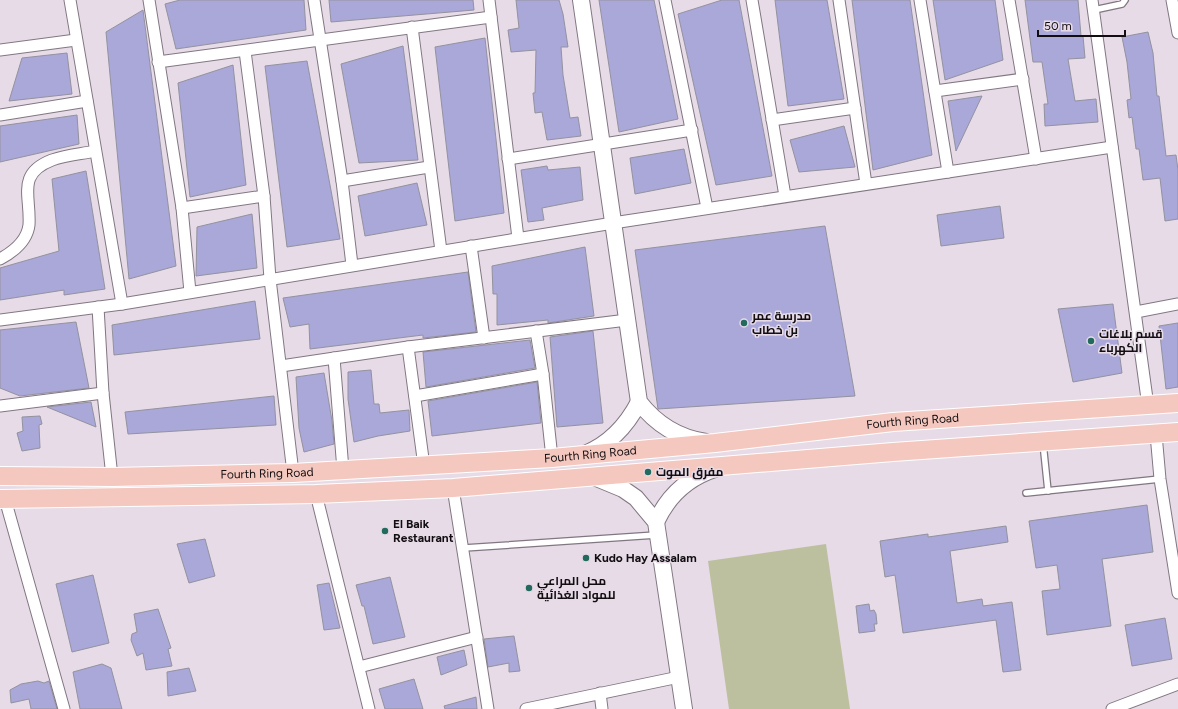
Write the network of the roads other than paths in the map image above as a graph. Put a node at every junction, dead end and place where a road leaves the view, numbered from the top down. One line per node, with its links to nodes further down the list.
1 (72, 0): 17 (street)
2 (149, 0): 21 (street)
3 (314, 0): 18 (street)
4 (489, 0): 14 (street)
5 (581, 0): 29 (street)
6 (665, 0): 28 (street)
7 (752, 0): 27 (street)
8 (839, 0): 25 (street)
9 (920, 0): 23 (street)
10 (1009, 0): 22 (street)
11 (1125, 0): 13 (lane)
12 (1172, 0): 16 (street)
13 (1093, 5): 30 (street)
14 (491, 17): 15 (street); 32 (street)
15 (412, 28): 18 (street); 34 (street)
16 (1178, 33)
17 (76, 40): 19 (street); 24 (street)
18 (320, 41): 20 (street); 36 (street)
19 (0, 50)
20 (245, 51): 21 (street); 38 (street)
21 (158, 62): 40 (street)
22 (1023, 79): 23 (street); 33 (street)
23 (935, 92): 35 (street)
24 (87, 101): 26 (street); 31 (street)
25 (854, 108): 27 (street); 37 (street)
26 (0, 115)
27 (772, 120): 39 (street)
28 (692, 130): 29 (street); 41 (street)
29 (601, 144): 32 (street); 42 (street)
30 (1112, 147): 33 (street); 53 (street)
31 (95, 151): 46 (street); 50 (street)
32 (508, 159): 43 (street)
33 (1036, 159): 35 (street)
34 (429, 167): 36 (street); 45 (street)
35 (948, 172): 37 (street)
36 (342, 181): 47 (street)
37 (866, 184): 39 (street)
38 (264, 196): 40 (street); 48 (street)
39 (785, 196): 41 (street)
40 (182, 208): 49 (street)
41 (707, 208): 42 (street)
42 (613, 223): 43 (street); 55 (street)
43 (518, 238): 44 (street)
44 (471, 246): 45 (street); 57 (street)
45 (441, 251): 47 (street)
46 (0, 260)
47 (352, 265): 48 (street)
48 (270, 279): 49 (street); 60 (street)
49 (190, 292): 50 (street)
50 (122, 304): 52 (street)
51 (1178, 304): 53 (street)
52 (98, 306): 54 (street); 62 (street)
53 (1136, 312): 67 (street)
54 (0, 320)
55 (627, 320): 56 (street); 64 (street)
56 (536, 331): 57 (street); 61 (street)
57 (484, 338): 58 (street)
58 (408, 347): 59 (street); 63 (street)
59 (334, 358): 60 (street); 76 (street)
60 (281, 366): 77 (street)
61 (543, 374): 63 (street); 73 (street)
62 (103, 393): 66 (street); 80 (street)
63 (415, 396): 74 (street)
64 (639, 402): 71 (street); 72 (street)
65 (1178, 403): 67 (main road, Fourth Ring Road)
66 (0, 406)
67 (1148, 406): 71 (main road, Fourth Ring Road)
68 (1178, 432): 69 (main road, Fourth Ring Road)
69 (1156, 434): 70 (main road, Fourth Ring Road); 81 (street)
70 (1043, 441): 75 (main road, Fourth Ring Road); 83 (lane)
71 (715, 443): 72 (main road, Fourth Ring Road)
72 (580, 456): 73 (main road, Fourth Ring Road)
73 (552, 458): 74 (main road, Fourth Ring Road)
74 (424, 466): 76 (main road, Fourth Ring Road)
75 (719, 468): 79 (main road, Fourth Ring Road); 87 (street)
76 (343, 470): 77 (main road, Fourth Ring Road)
77 (293, 473): 80 (main road, Fourth Ring Road)
78 (0, 476): 80 (main road, Fourth Ring Road)
79 (594, 476): 82 (main road, Fourth Ring Road); 87 (street)
80 (112, 477)
81 (1160, 479): 83 (lane); 89 (street)
82 (453, 488): 84 (main road, Fourth Ring Road); 88 (street)
83 (1048, 491): 85 (lane)
84 (316, 494): 86 (main road, Fourth Ring Road); 91 (street)
85 (1026, 494)
86 (2, 499): 95 (street)
87 (657, 529): 88 (lane); 92 (street)
88 (464, 548): 90 (street)
89 (1178, 593)
90 (477, 636): 91 (street); 97 (street)
91 (359, 667): 96 (street)
92 (679, 677): 94 (street); 100 (street)
93 (1178, 684): 101 (street)
94 (600, 693): 98 (street); 99 (street)
95 (64, 709)
96 (369, 709)
97 (488, 709)
98 (526, 709)
99 (602, 709)
100 (684, 709)
101 (1112, 709)

